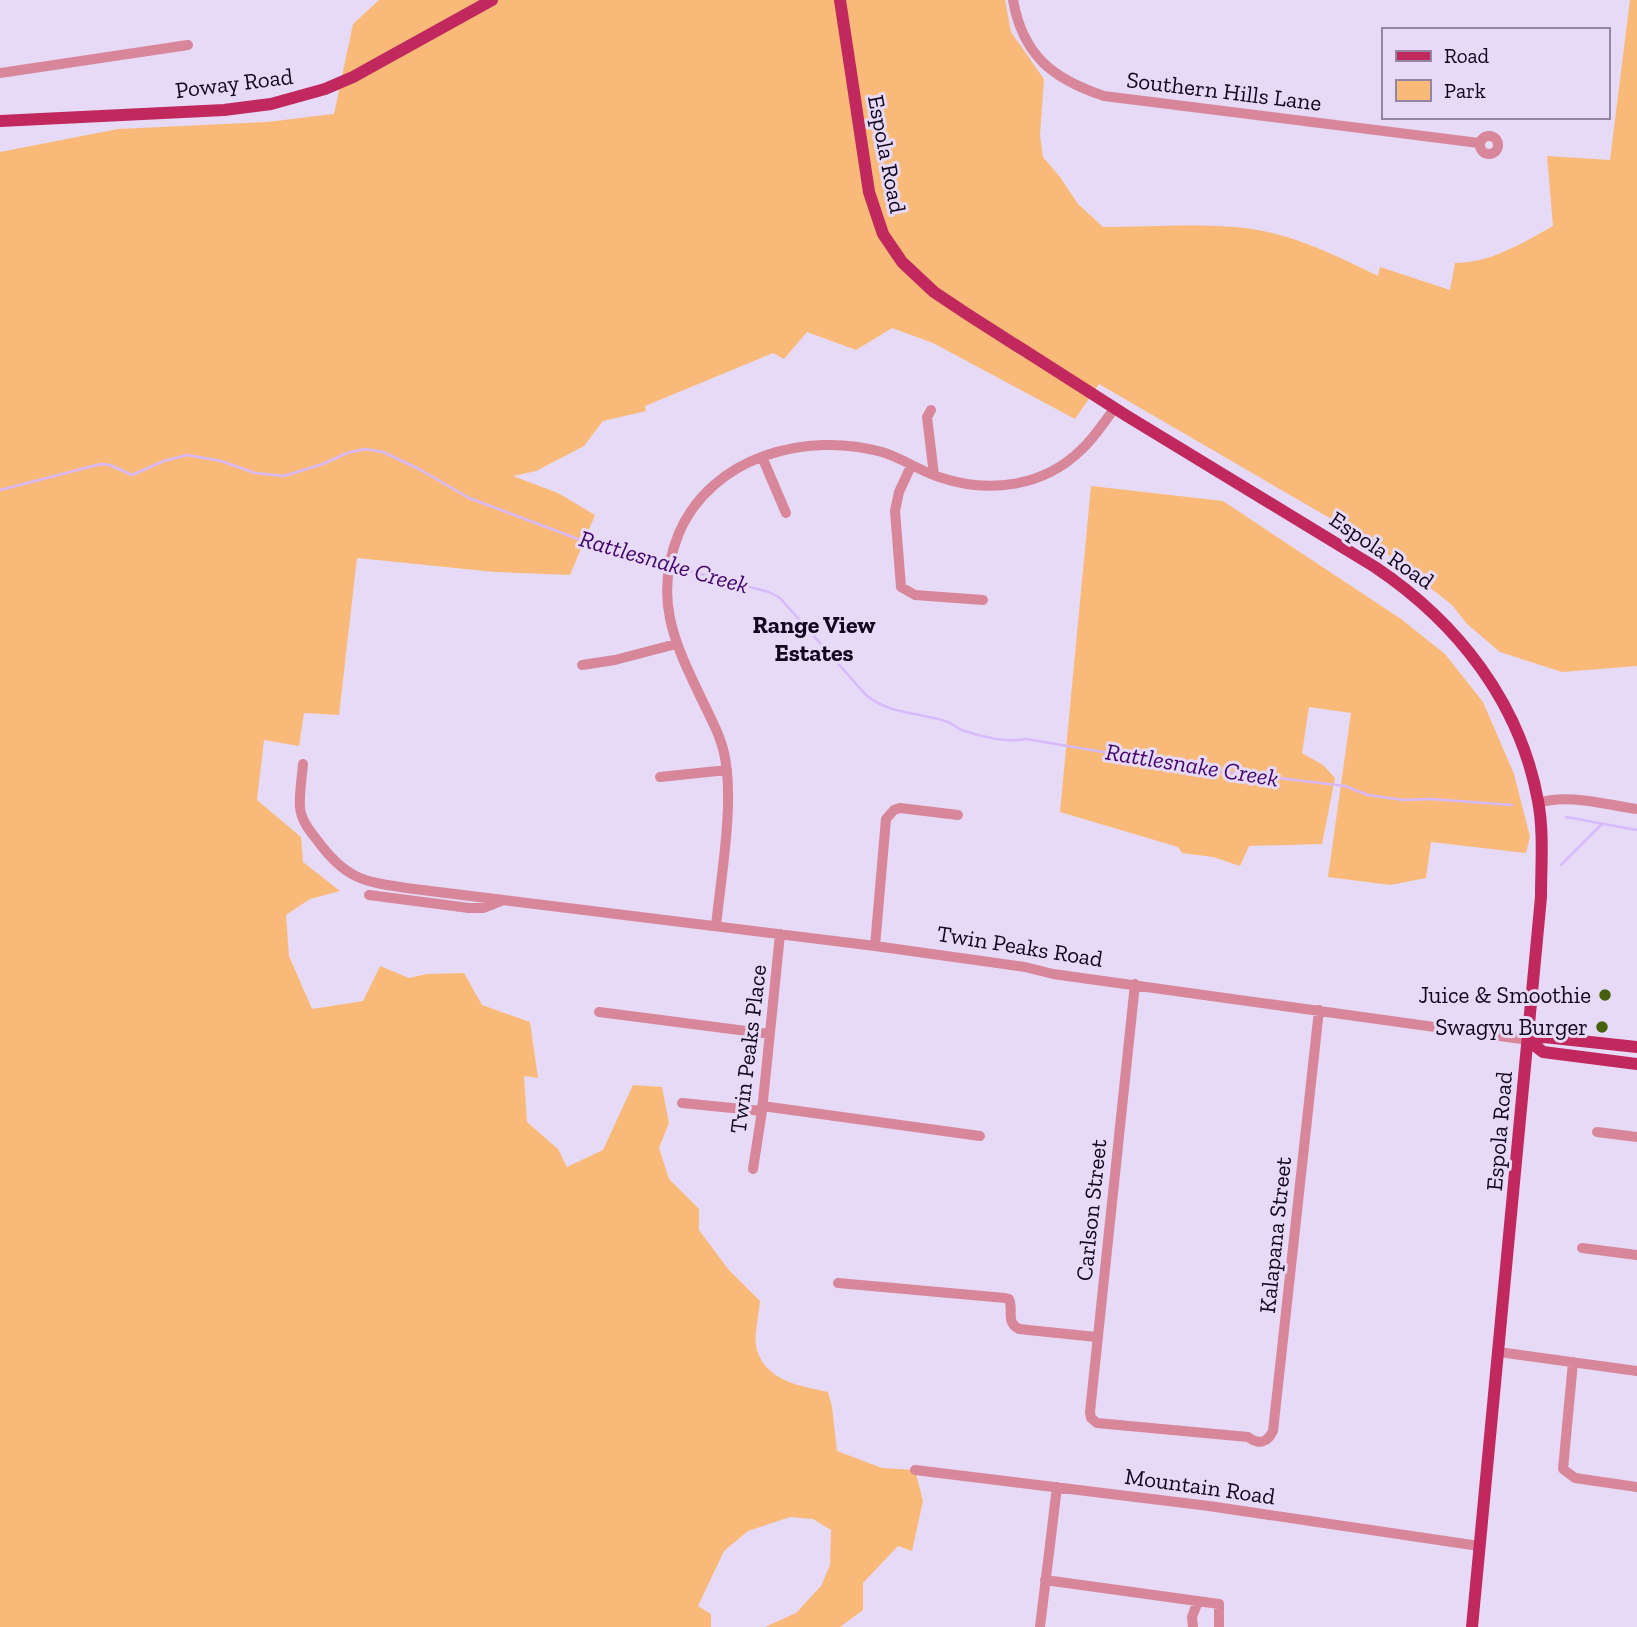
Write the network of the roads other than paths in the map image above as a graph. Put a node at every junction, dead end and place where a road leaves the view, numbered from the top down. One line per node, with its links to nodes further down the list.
1 (492, 0): 6 (main road, Poway Road)
2 (840, 0): 8 (main road, Espola Road)
3 (1013, 0): 7 (street, Southern Hills Lane)
4 (188, 45): 5 (street)
5 (0, 74)
6 (0, 121)
7 (1479, 143)
8 (1115, 408): 12 (street); 20 (main road, Espola Road)
9 (931, 410): 12 (street)
10 (762, 457): 11 (street); 13 (street); 15 (street)
11 (911, 466): 12 (street); 14 (street)
12 (934, 475)
13 (786, 513)
14 (983, 600)
15 (676, 644): 16 (street); 18 (street)
16 (582, 666)
17 (303, 764): 24 (street, Twin Peaks Road)
18 (727, 770): 19 (street); 25 (street)
19 (660, 777)
20 (1538, 803): 21 (street); 32 (main road, Espola Road)
21 (1637, 809)
22 (958, 815): 27 (street)
23 (369, 895): 24 (street, Twin Peaks Road)
24 (505, 900): 25 (street, Twin Peaks Road)
25 (716, 926): 26 (street, Twin Peaks Road)
26 (780, 934): 27 (street, Twin Peaks Road); 31 (street, Twin Peaks Place)
27 (875, 946): 28 (street, Twin Peaks Road)
28 (1135, 984): 29 (street, Twin Peaks Road); 44 (street, Carlson Street)
29 (1319, 1010): 32 (street, Twin Peaks Road); 48 (street, Kalapana Street)
30 (599, 1012): 31 (street)
31 (770, 1034): 36 (street, Twin Peaks Place)
32 (1528, 1040): 33 (main road, Twin Peaks Road); 34 (main road, Twin Peaks Road); 45 (main road, Espola Road)
33 (1637, 1047)
34 (1637, 1064)
35 (682, 1103): 36 (street)
36 (762, 1109): 38 (street); 40 (street, Twin Peaks Place)
37 (1597, 1132): 39 (street)
38 (980, 1136)
39 (1637, 1137)
40 (753, 1168)
41 (1581, 1248): 42 (street)
42 (1637, 1255)
43 (838, 1283): 44 (street)
44 (1096, 1337): 48 (street, Carlson Street)
45 (1499, 1352): 46 (street); 52 (main road, Espola Road)
46 (1573, 1362): 47 (street); 51 (street)
47 (1637, 1371)
48 (1112, 1422)
49 (915, 1470): 50 (street, Mountain Road)
50 (1057, 1487): 52 (street, Mountain Road); 53 (street)
51 (1637, 1487)
52 (1479, 1546): 58 (main road, Espola Road)
53 (1045, 1580): 54 (street); 55 (street)
54 (1198, 1601): 56 (street); 57 (street)
55 (1041, 1627)
56 (1193, 1627)
57 (1219, 1627)
58 (1472, 1627)

